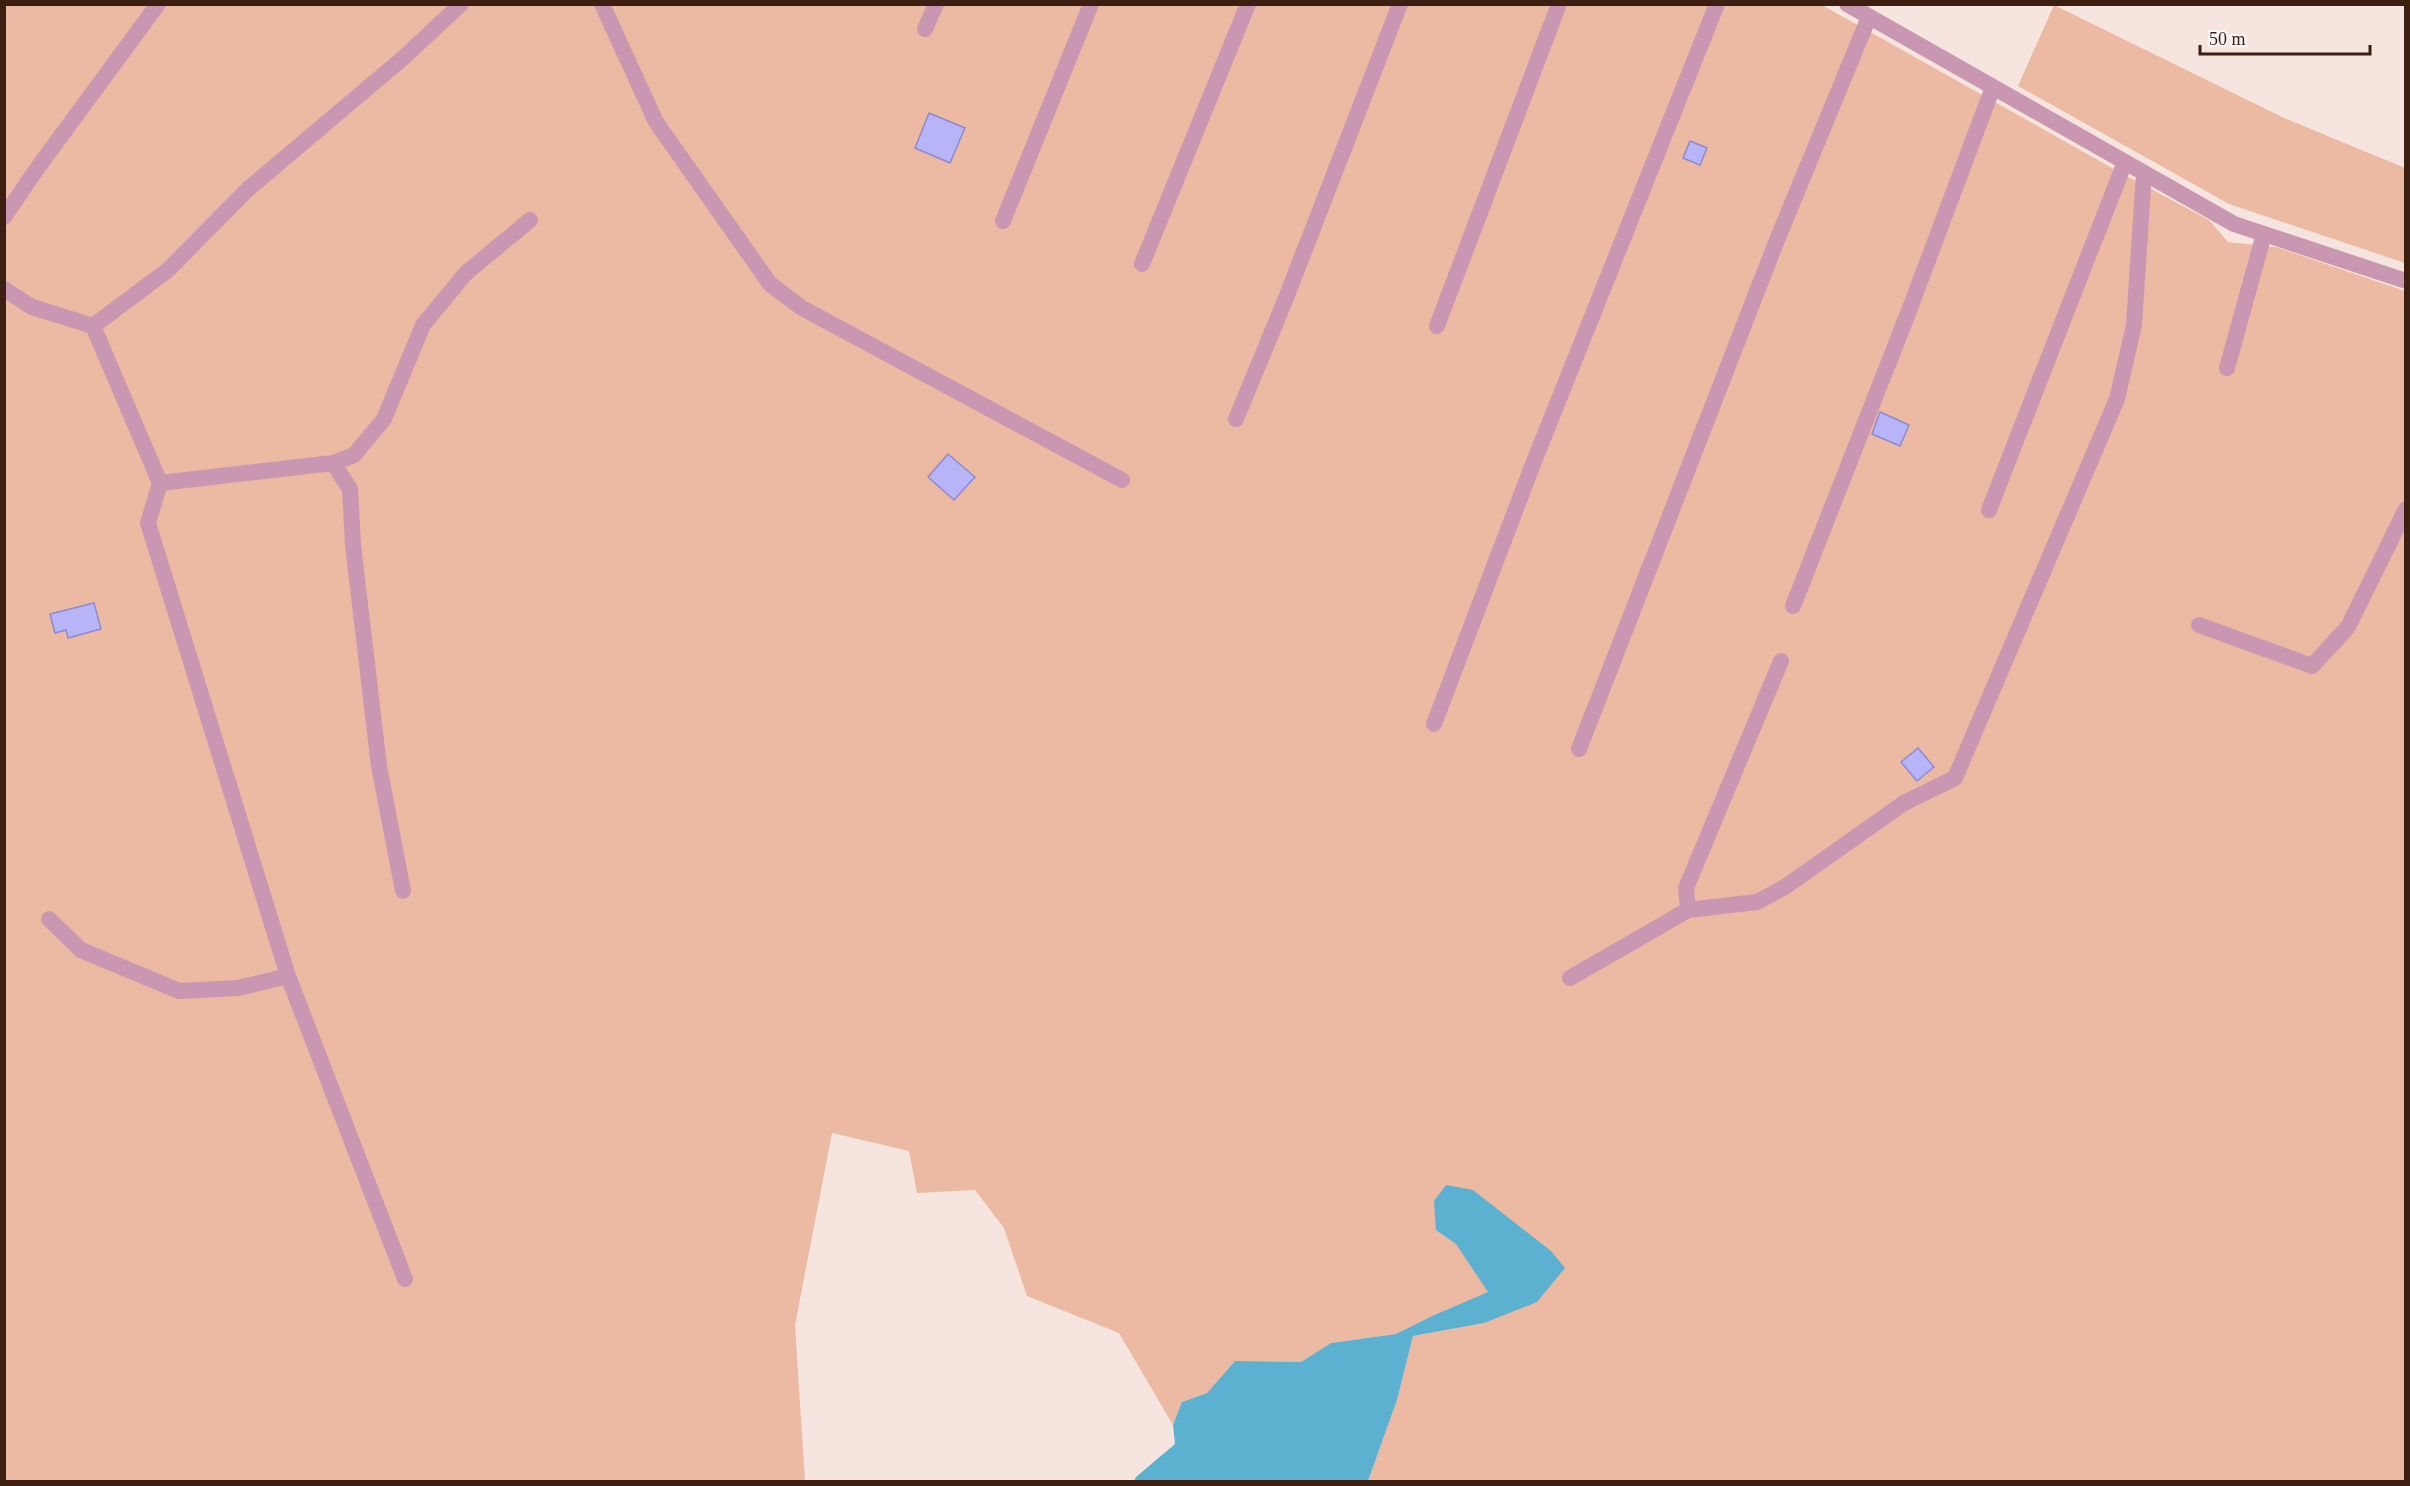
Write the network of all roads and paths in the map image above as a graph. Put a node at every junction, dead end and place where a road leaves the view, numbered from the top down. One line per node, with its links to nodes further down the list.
1 (158, 4): 16 (street)
2 (461, 4): 23 (street)
3 (602, 4): 28 (street)
4 (936, 4): 12 (street)
5 (1091, 4): 18 (street)
6 (1248, 4): 20 (street)
7 (1400, 4): 26 (street)
8 (1559, 4): 24 (street)
9 (1717, 4): 35 (street)
10 (1847, 4): 11 (street)
11 (1869, 17): 13 (street); 36 (street)
12 (925, 29)
13 (1994, 87): 14 (street); 32 (street)
14 (2125, 162): 15 (street); 31 (street)
15 (2144, 173): 19 (street); 38 (street)
16 (4, 217)
17 (530, 220): 27 (street)
18 (1003, 222)
19 (2264, 234): 21 (street); 25 (street)
20 (1143, 264)
21 (2406, 281)
22 (4, 288): 23 (street)
23 (93, 326): 29 (street)
24 (1437, 326)
25 (2227, 368)
26 (1236, 419)
27 (333, 463): 29 (street); 37 (street)
28 (1122, 480)
29 (160, 483): 40 (street)
30 (2406, 509): 33 (street)
31 (1989, 510)
32 (1793, 606)
33 (2199, 625)
34 (1781, 662): 38 (street)
35 (1434, 724)
36 (1579, 749)
37 (403, 891)
38 (1688, 910): 41 (street)
39 (50, 919): 40 (street)
40 (288, 976): 42 (street)
41 (1570, 978)
42 (405, 1279)

